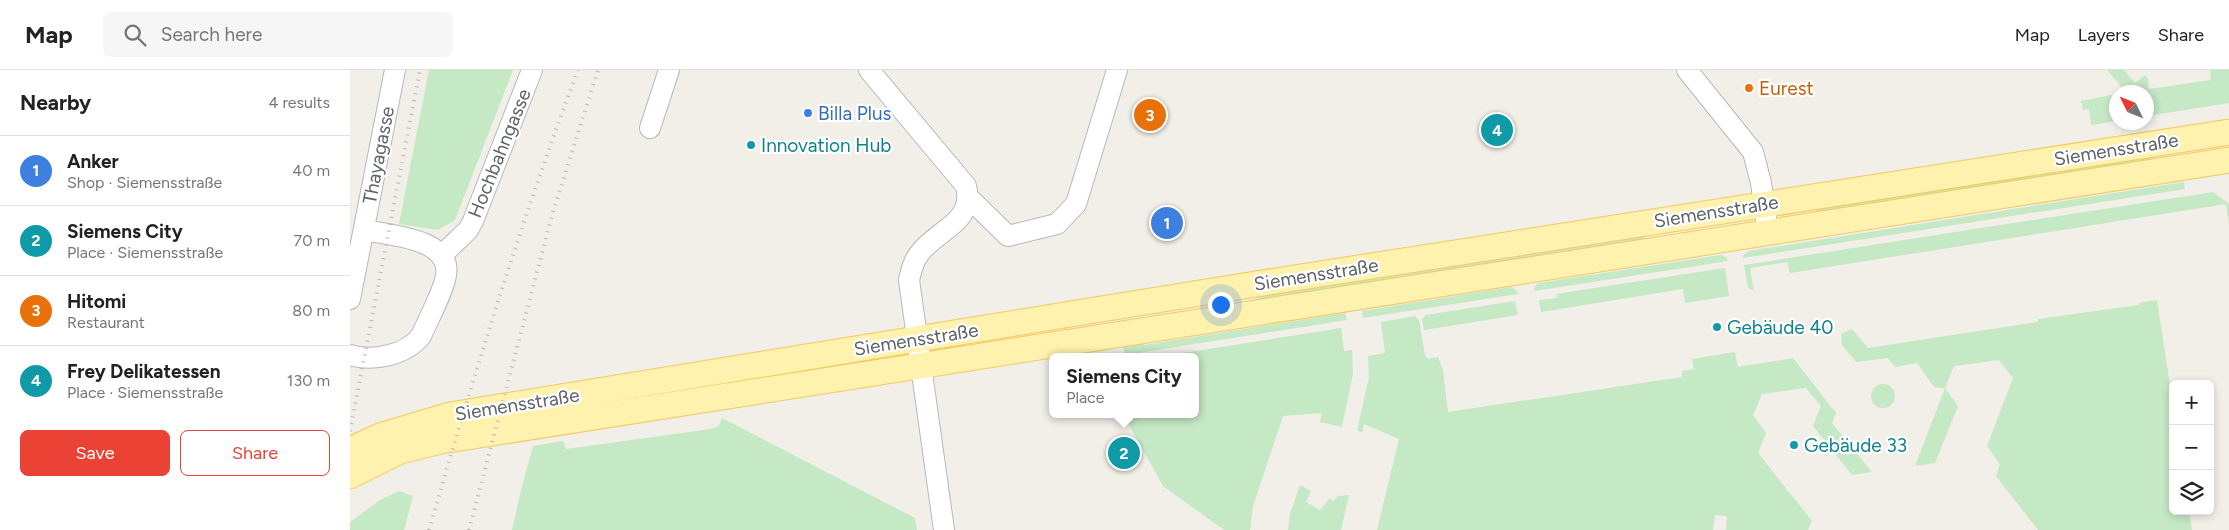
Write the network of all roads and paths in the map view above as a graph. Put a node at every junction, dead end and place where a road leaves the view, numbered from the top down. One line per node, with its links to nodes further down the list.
1 (395, 70): 12 (street, Thayagasse)
2 (532, 70): 14 (street, Hochbahngasse)
3 (669, 70): 7 (street)
4 (869, 70): 10 (street)
5 (1117, 70): 10 (street)
6 (1687, 70): 11 (street)
7 (650, 128)
8 (2229, 132): 11 (main road, Siemensstraße)
9 (2229, 160): 13 (main road, Siemensstraße)
10 (970, 198): 16 (street)
11 (1764, 204): 13 (street); 16 (main road, Siemensstraße)
12 (364, 230): 14 (street); 15 (street, Thayagasse)
13 (1768, 233): 18 (main road, Siemensstraße)
14 (441, 256): 17 (street)
15 (350, 299)
16 (916, 340): 18 (street); 19 (main road, Siemensstraße)
17 (350, 356)
18 (920, 365): 19 (main road, Siemensstraße); 20 (street)
19 (353, 466)
20 (944, 530)

